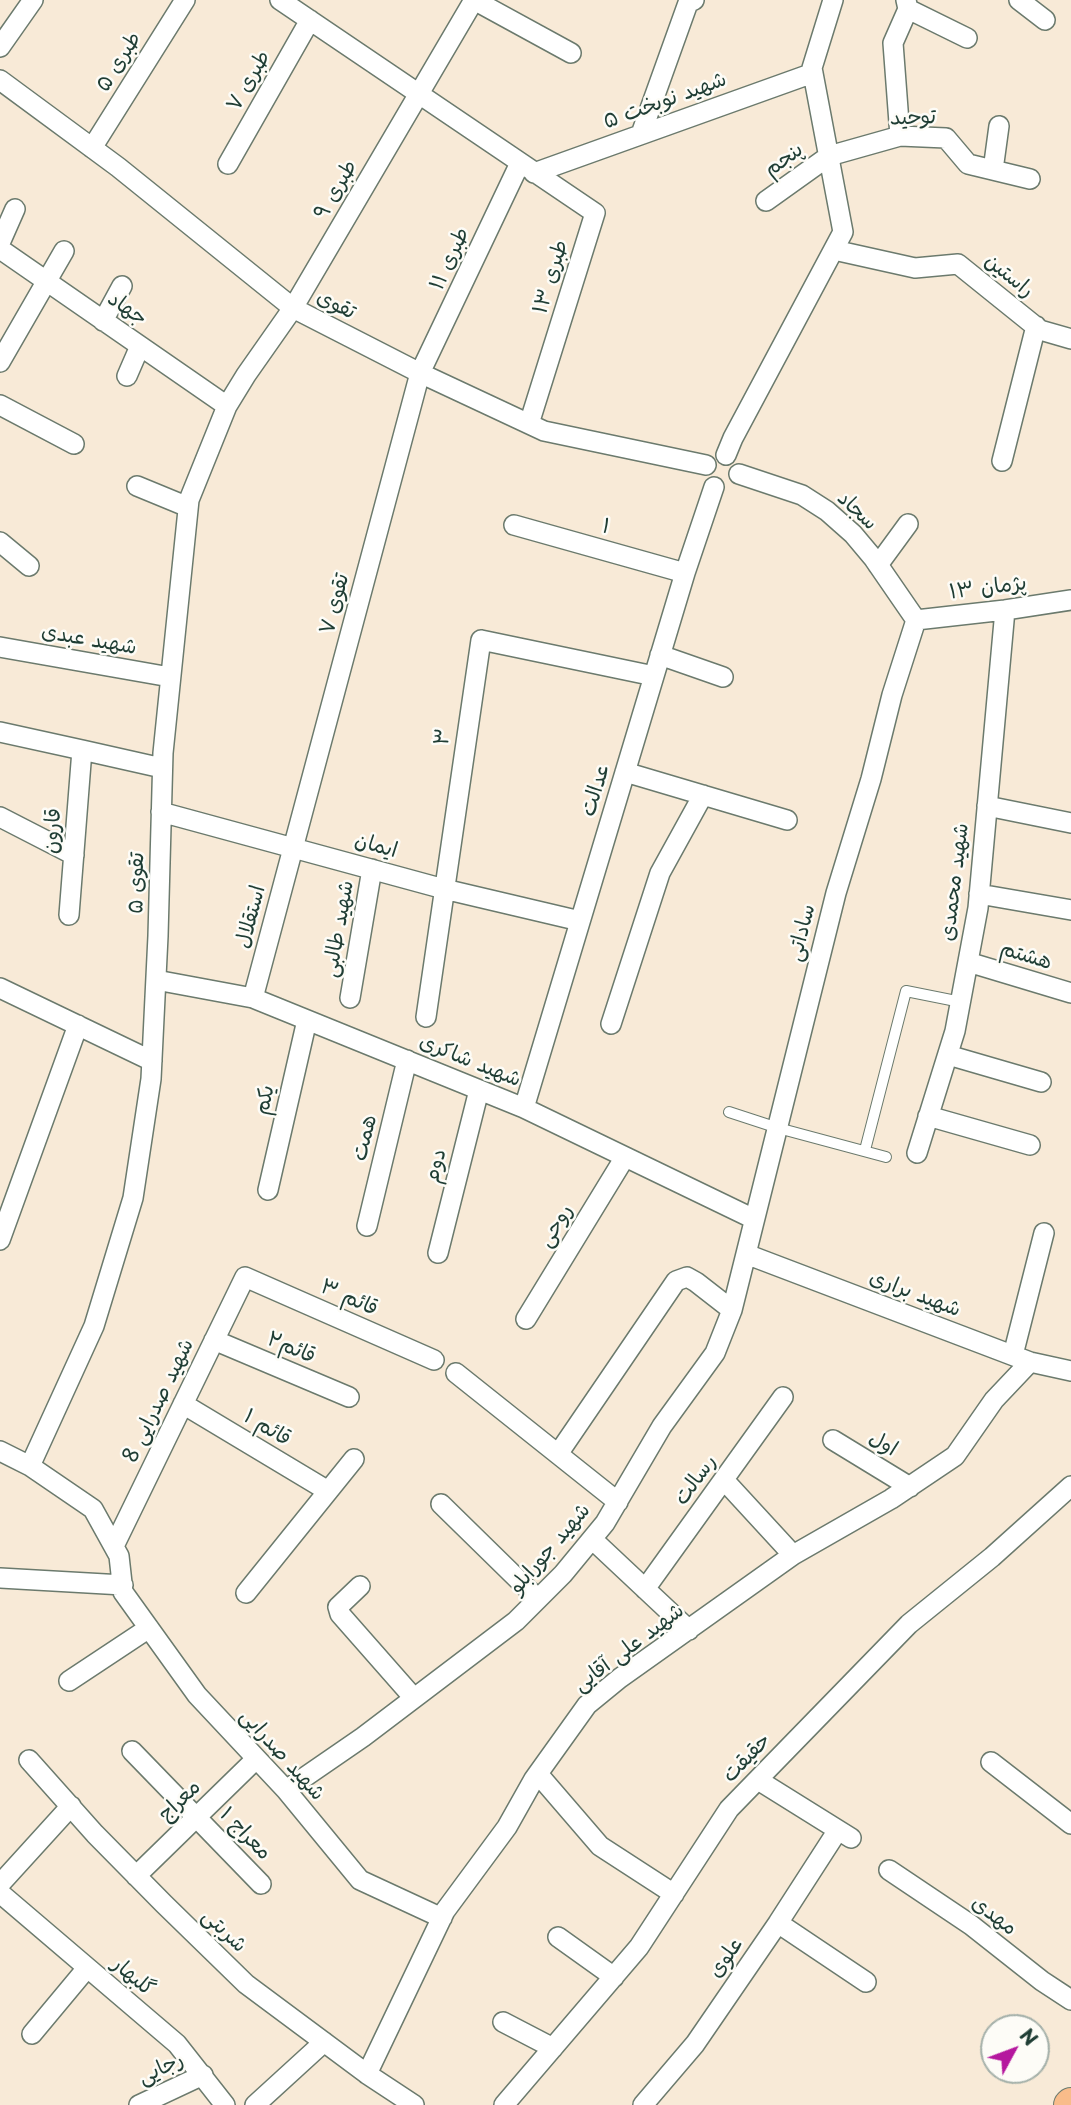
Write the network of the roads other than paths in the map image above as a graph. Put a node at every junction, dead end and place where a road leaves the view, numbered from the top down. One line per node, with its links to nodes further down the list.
1 (33, 0): 12 (street)
2 (186, 0): 20 (street, طبری ۵)
3 (474, 0): 13 (street); 16 (street, طبری ۹)
4 (694, 0): 18 (street)
5 (833, 0): 14 (street)
6 (1019, 0): 10 (street)
7 (289, 3): 9 (street)
8 (907, 4): 11 (street); 19 (street)
9 (310, 20): 16 (street); 22 (street, طبری ۷)
10 (1045, 20)
11 (967, 38)
12 (0, 47)
13 (571, 52)
14 (813, 73): 18 (street, شهید نوبخت ۵); 21 (street)
15 (0, 80): 20 (street, تقوی)
16 (418, 94): 23 (street); 34 (street, طبری ۹)
17 (999, 126): 24 (street)
18 (641, 134): 23 (street, شهید نوبخت ۵)
19 (900, 136): 21 (street, توحید); 24 (street, توحید)
20 (92, 148): 34 (street, تقوی)
21 (829, 156): 26 (street, پنجم); 30 (street)
22 (228, 164)
23 (527, 168): 40 (street, طبری ۱۱); 44 (street, طبری ۱۳)
24 (993, 170): 25 (street, توحید)
25 (1030, 179)
26 (766, 201)
27 (15, 209): 28 (street)
28 (0, 243)
29 (0, 249): 32 (street, جهاد)
30 (834, 250): 36 (street, راستین); 46 (street)
31 (64, 251): 32 (street)
32 (46, 281): 35 (street, جهاد); 39 (street)
33 (122, 286): 35 (street)
34 (293, 308): 40 (street, تقوی); 43 (street, تقوی ۵)
35 (103, 321): 38 (street, جهاد)
36 (1036, 327): 37 (street, راستین); 47 (street)
37 (1071, 339)
38 (140, 346): 41 (street); 43 (street, جهاد)
39 (0, 362)
40 (420, 373): 44 (street, تقوی); 77 (street, تقوی ۷)
41 (127, 376)
42 (0, 405): 45 (street)
43 (227, 406): 52 (street, تقوی ۵)
44 (528, 424): 48 (street, تقوی)
45 (74, 444)
46 (726, 455): 48 (street); 49 (street)
47 (1002, 461)
48 (705, 465): 51 (street)
49 (739, 474): 51 (street); 56 (street, سجاد)
50 (137, 486): 52 (street)
51 (714, 487): 58 (street, عدالت)
52 (188, 507): 65 (street, تقوی ۵)
53 (908, 524): 56 (street)
54 (514, 525): 58 (street, ۱)
55 (0, 542): 57 (street)
56 (878, 565): 61 (street, سجاد)
57 (30, 566)
58 (685, 573): 63 (street, عدالت)
59 (1071, 600): 60 (street, پژمان ۱۳)
60 (1005, 610): 61 (street, پژمان ۱۳); 72 (street, شهید محمدی)
61 (916, 623): 104 (street, ساداتی)
62 (0, 647): 65 (street, شهید عبدی)
63 (660, 655): 64 (street, عدالت); 66 (street)
64 (654, 676): 70 (street, عدالت); 80 (street, ۳)
65 (170, 677): 69 (street, تقوی ۵)
66 (723, 677)
67 (0, 732): 68 (street)
68 (82, 750): 69 (street); 78 (street, قارون)
69 (162, 768): 73 (street, تقوی ۵)
70 (625, 772): 71 (street); 84 (street, عدالت)
71 (703, 795): 75 (street); 94 (street)
72 (987, 806): 76 (street); 81 (street, شهید محمدی)
73 (161, 812): 77 (street, ایمان); 86 (street, تقوی ۵)
74 (0, 817): 78 (street)
75 (787, 820)
76 (1071, 823)
77 (293, 847): 79 (street, ایمان); 89 (street, استقلال)
78 (74, 855): 83 (street, قارون)
79 (372, 869): 80 (street, ایمان); 90 (street, شهید طالبی)
80 (444, 889): 84 (street, ایمان); 92 (street, ۳)
81 (979, 894): 82 (street); 85 (street, شهید محمدی)
82 (1071, 910)
83 (69, 915)
84 (580, 921): 101 (street, عدالت)
85 (968, 962): 88 (street, هشتم); 91 (street, شهید محمدی)
86 (156, 980): 89 (street, شهید شاکری); 98 (street, تقوی ۵)
87 (0, 988): 95 (street)
88 (1071, 993)
89 (253, 998): 93 (street, شهید شاکری)
90 (350, 998)
91 (961, 1002): 96 (street, شهید محمدی); 106 (lane)
92 (426, 1017)
93 (307, 1020): 97 (street, شهید شاکری); 110 (street, یکم)
94 (611, 1024)
95 (78, 1025): 98 (street); 114 (street)
96 (948, 1055): 99 (street); 103 (street, شهید محمدی)
97 (407, 1060): 100 (street, شهید شاکری); 112 (street, همت)
98 (152, 1061): 132 (street, تقوی ۵)
99 (1041, 1082)
100 (479, 1090): 101 (street, شهید شاکری); 115 (street, دوم)
101 (524, 1108): 108 (street, شهید شاکری)
102 (729, 1111): 104 (lane)
103 (928, 1116): 105 (street); 107 (street, شهید محمدی)
104 (778, 1128): 106 (lane); 111 (street, ساداتی)
105 (1030, 1145)
106 (865, 1150): 109 (lane)
107 (916, 1153)
108 (625, 1157): 111 (street, شهید شاکری); 119 (street, روحی)
109 (886, 1157)
110 (268, 1190)
111 (754, 1219): 116 (street, ساداتی)
112 (367, 1226)
113 (1044, 1233): 121 (street)
114 (0, 1240)
115 (438, 1253)
116 (746, 1254): 118 (street, شهید جورابلو); 121 (street, شهید براری)
117 (245, 1277): 120 (street, شهید صدرایی 8); 122 (street, قائم ۳)
118 (732, 1310): 130 (street); 137 (street, شهید جورابلو)
119 (526, 1319)
120 (214, 1340): 125 (street, قائم۲); 127 (street, شهید صدرایی 8)
121 (1021, 1358): 123 (street, شهید براری); 135 (street, شهید علی آقایی)
122 (434, 1360)
123 (1071, 1371)
124 (456, 1373): 130 (street)
125 (349, 1397)
126 (783, 1397): 133 (street, رسالت)
127 (183, 1404): 136 (street, قائم ۱); 140 (street, شهید صدرایی 8)
128 (833, 1440): 135 (street, اول)
129 (0, 1451): 132 (street, شهید صدرایی)
130 (558, 1454): 137 (street)
131 (354, 1459): 136 (street)
132 (30, 1466): 140 (street, شهید صدرایی)
133 (724, 1480): 141 (street); 145 (street, رسالت)
134 (1071, 1486): 157 (street, حقیقت)
135 (909, 1487): 141 (street, شهید علی آقایی)
136 (328, 1491): 146 (street)
137 (618, 1502): 139 (street, شهید جورابلو)
138 (441, 1504): 147 (street)
139 (592, 1539): 145 (street); 147 (street, شهید جورابلو)
140 (114, 1546): 143 (street, شهید صدرایی)
141 (793, 1555): 149 (street, شهید علی آقایی)
142 (1, 1580): 143 (street)
143 (122, 1585): 148 (street, شهید صدرایی)
144 (360, 1586): 151 (street)
145 (645, 1589): 149 (street)
146 (246, 1594)
147 (538, 1599): 151 (street, شهید جورابلو)
148 (149, 1628): 150 (street); 153 (street, شهید صدرایی)
149 (689, 1630): 156 (street, شهید علی آقایی)
150 (69, 1681)
151 (413, 1697): 158 (street, شهید جورابلو)
152 (132, 1751): 160 (street, معراج ۱)
153 (256, 1759): 158 (street, شهید صدرایی); 160 (street, معراج)
154 (29, 1760): 159 (street, شربتی)
155 (991, 1762): 161 (street)
156 (538, 1774): 167 (street); 168 (street, شهید علی آقایی)
157 (758, 1780): 167 (street, حقیقت); 169 (street, علوی)
158 (286, 1790): 168 (street, شهید صدرایی)
159 (71, 1806): 163 (street, شربتی); 164 (street)
160 (196, 1817): 163 (street, معراج); 165 (street, معراج ۱)
161 (1071, 1824)
162 (889, 1870): 174 (street, مهدی)
163 (136, 1875): 177 (street, شربتی)
164 (0, 1884)
165 (261, 1884)
166 (0, 1893): 171 (street, گلبهار)
167 (674, 1894): 172 (street, حقیقت)
168 (442, 1918): 179 (street, شهید علی آقایی)
169 (778, 1923): 173 (street); 186 (street, علوی)
170 (558, 1937): 172 (street)
171 (87, 1968): 176 (street); 180 (street, گلبهار)
172 (614, 1977): 178 (street, حقیقت)
173 (866, 1983)
174 (1071, 2000)
175 (503, 2022): 178 (street)
176 (32, 2034)
177 (324, 2042): 179 (street, شربتی); 183 (street)
178 (553, 2048): 185 (street, حقیقت)
179 (367, 2074): 184 (street, شربتی)
180 (203, 2075): 181 (street, رجایی); 182 (street, گلبهار)
181 (139, 2105)
182 (225, 2105)
183 (255, 2105)
184 (414, 2105)
185 (504, 2105)
186 (643, 2105)

